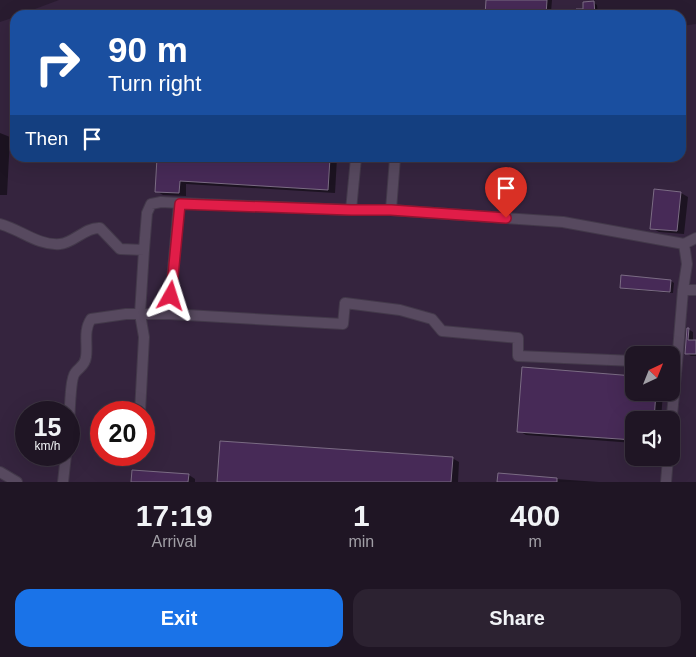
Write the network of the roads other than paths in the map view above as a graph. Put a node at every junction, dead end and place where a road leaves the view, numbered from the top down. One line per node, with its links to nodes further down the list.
1 (356, 162): 4 (lane)
2 (395, 162): 5 (lane)
3 (180, 204): 4 (lane); 9 (lane); 13 (lane)
4 (351, 210): 5 (lane)
5 (391, 210): 8 (lane)
6 (0, 224): 9 (lane)
7 (696, 238): 8 (lane)
8 (684, 244): 10 (lane)
9 (144, 250): 12 (lane)
10 (683, 290): 11 (lane); 14 (lane)
11 (696, 290)
12 (140, 314): 13 (lane); 16 (lane); 17 (lane)
13 (169, 314): 15 (lane)
14 (676, 346)
15 (625, 361)
16 (71, 401)
17 (141, 401)
18 (65, 466): 22 (lane)
19 (667, 466): 23 (lane)
20 (0, 472): 21 (lane)
21 (17, 482)
22 (63, 482)
23 (666, 482)

